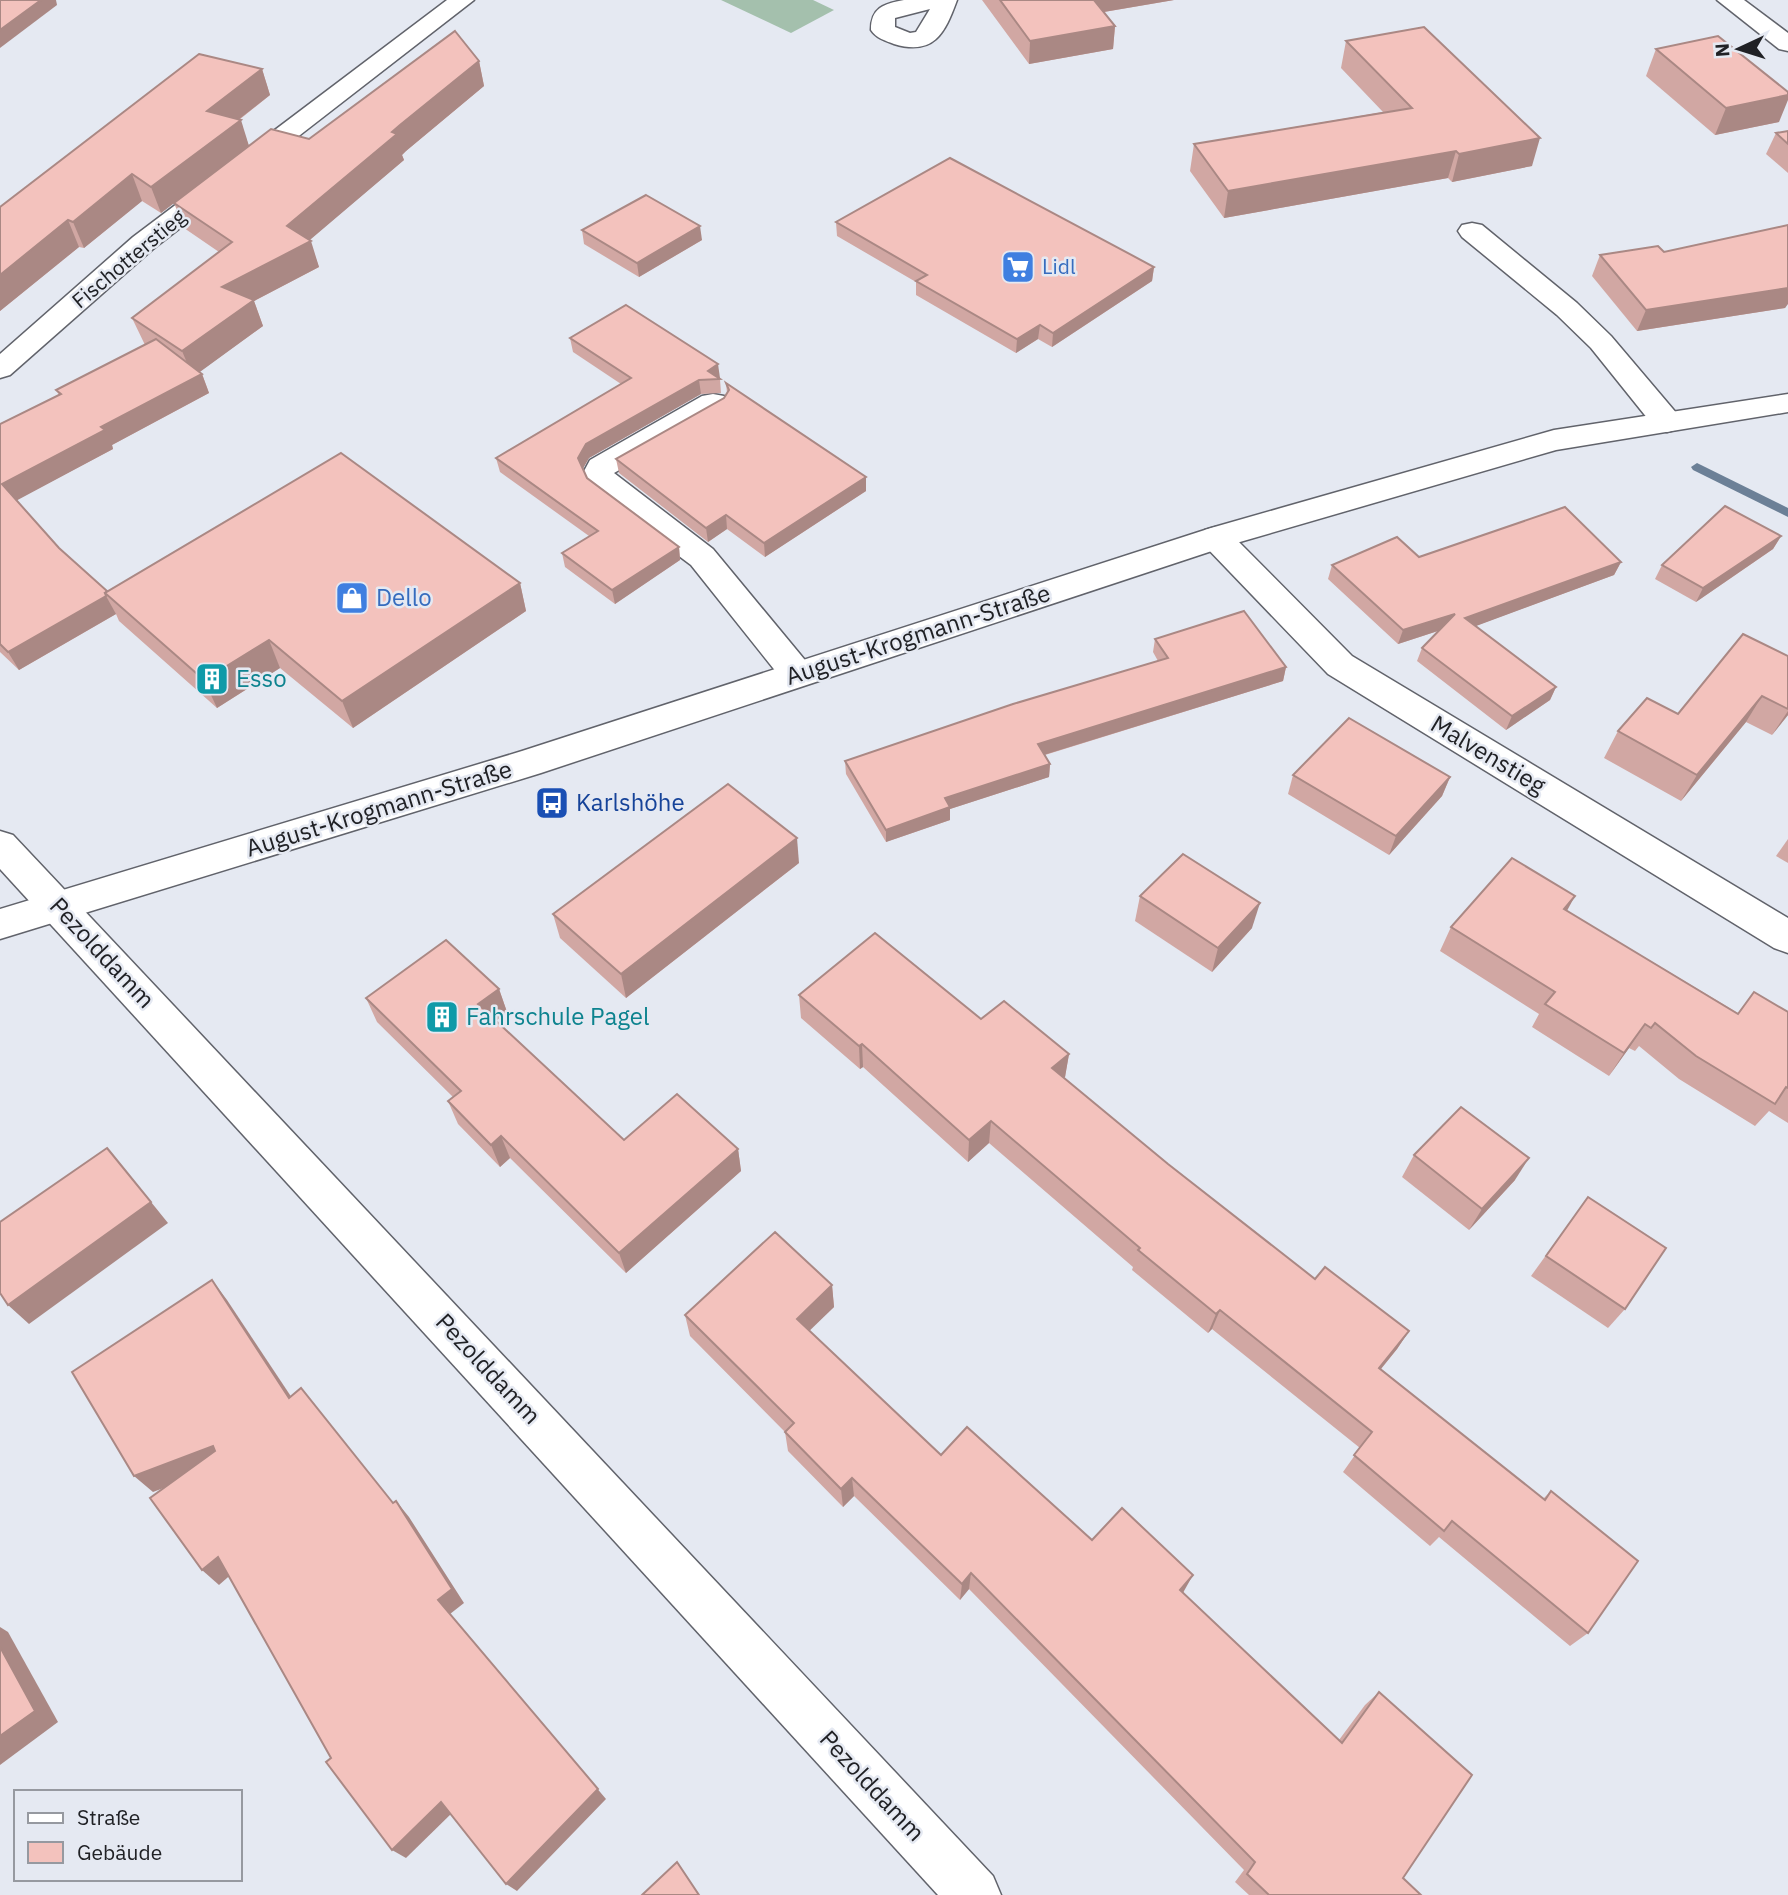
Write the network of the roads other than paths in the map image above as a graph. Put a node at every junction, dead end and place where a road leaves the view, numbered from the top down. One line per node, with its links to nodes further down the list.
1 (462, 0): 5 (street, Fischotterstieg)
2 (1729, 0): 3 (street)
3 (1788, 44)
4 (1472, 231): 8 (street)
5 (0, 369)
6 (713, 403): 10 (street)
7 (1788, 403): 8 (street, August-Krogmann-Straße)
8 (1667, 422): 9 (street, August-Krogmann-Straße)
9 (1216, 538): 10 (street, August-Krogmann-Straße); 14 (street, Malvenstieg)
10 (797, 674): 12 (street, August-Krogmann-Straße)
11 (0, 845): 12 (street, Pezolddamm)
12 (58, 907): 13 (street); 15 (street, Pezolddamm)
13 (0, 924)
14 (1788, 937)
15 (974, 1895)

